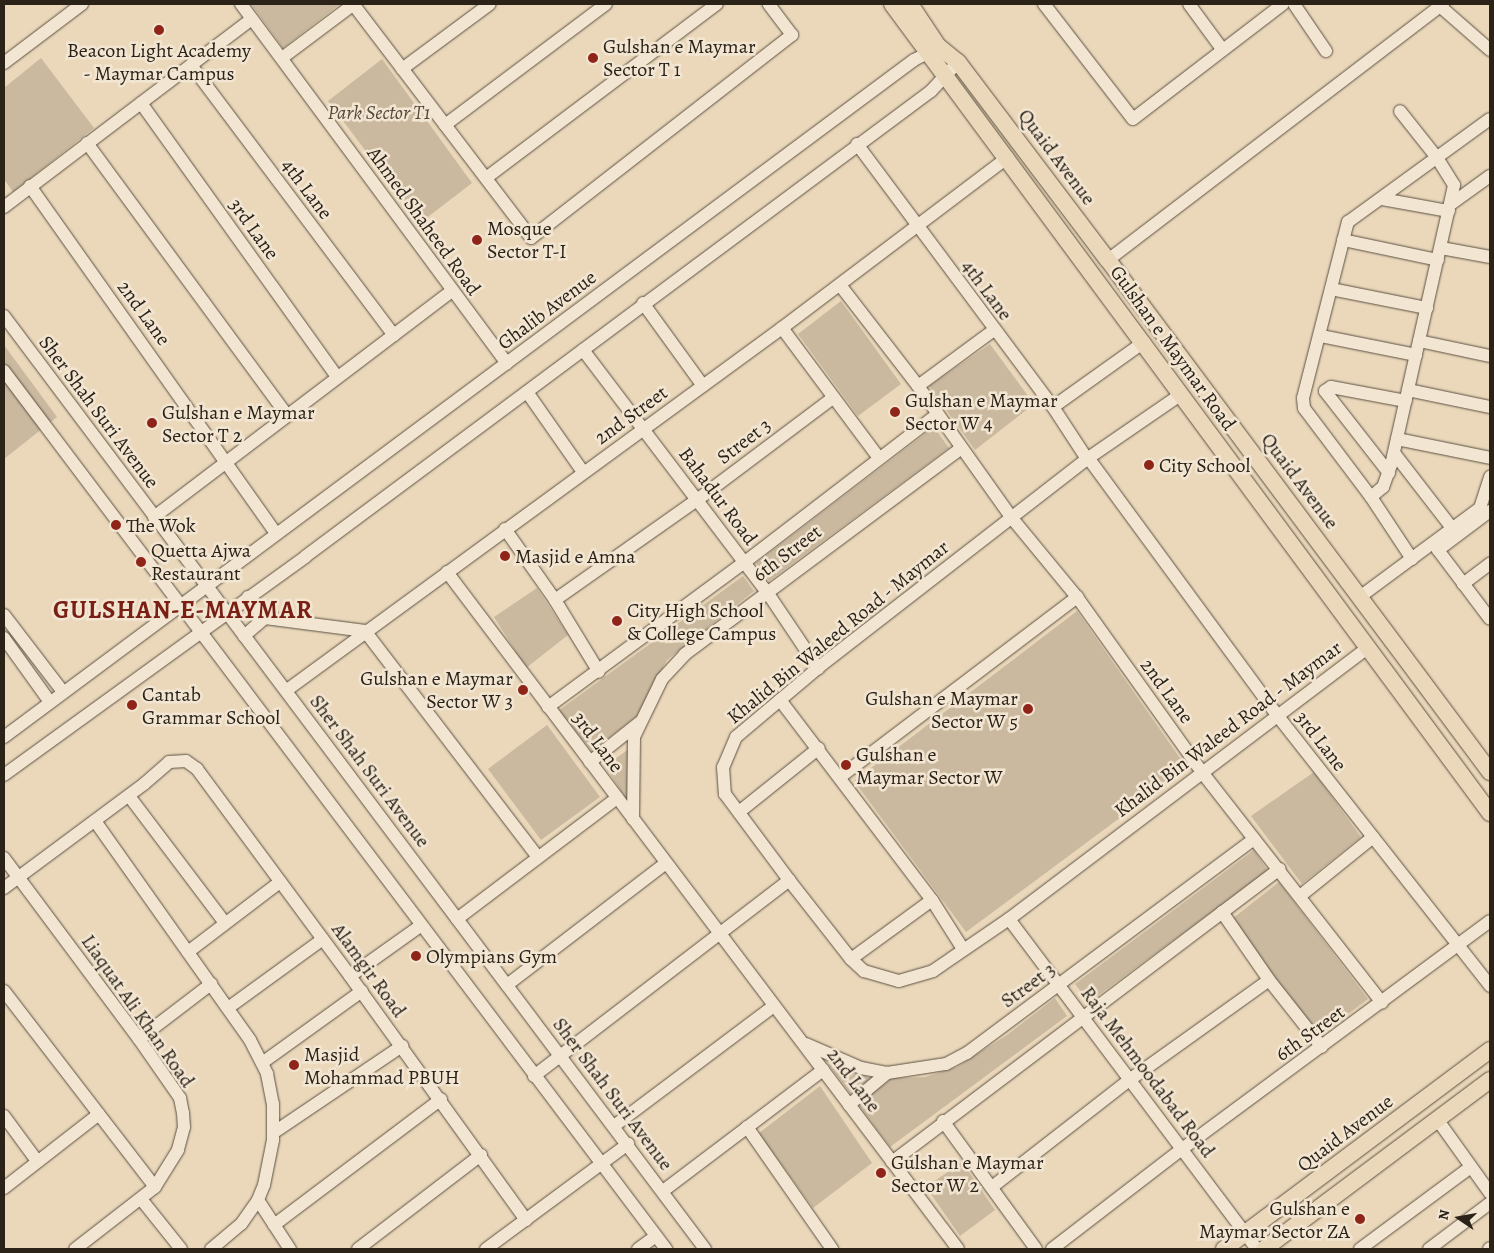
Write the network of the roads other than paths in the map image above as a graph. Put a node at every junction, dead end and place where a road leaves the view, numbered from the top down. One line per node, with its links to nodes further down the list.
1 (82, 4): 21 (street)
2 (241, 4): 15 (street, Ahmed Shaheed Road)
3 (354, 4): 20 (street); 24 (street)
4 (490, 4): 24 (street)
5 (606, 4): 28 (street)
6 (717, 4): 34 (street)
7 (768, 4): 34 (street)
8 (892, 4): 17 (main road)
9 (910, 4): 17 (main road, Quaid Avenue)
10 (1044, 4): 16 (street)
11 (1189, 4): 16 (street)
12 (1283, 4): 16 (street)
13 (1294, 4): 19 (street)
14 (1443, 6): 18 (street); 43 (street)
15 (252, 19): 20 (street, Ahmed Shaheed Road); 22 (street)
16 (1222, 49)
17 (934, 50): 23 (main road, Quaid Avenue); 59 (street, Ghalib Avenue)
18 (1490, 50)
19 (1326, 51)
20 (282, 58): 46 (street, Ahmed Shaheed Road)
21 (4, 63)
22 (191, 65): 25 (street); 52 (street, 4th Lane)
23 (952, 67): 30 (street); 31 (main road, Gulshan e Maymar Road); 43 (main road, Quaid Avenue)
24 (402, 69): 28 (street)
25 (141, 103): 29 (street); 61 (street, 3rd Lane)
26 (1400, 111): 32 (street)
27 (1490, 118): 32 (street)
28 (445, 125): 34 (street)
29 (87, 143): 35 (street); 71 (street)
30 (857, 144): 39 (street, 4th Lane); 47 (street)
31 (1008, 157): 39 (street, 2nd Street); 55 (main road, Gulshan e Maymar Road)
32 (1438, 159): 36 (street); 38 (street)
33 (1490, 176): 38 (street)
34 (486, 178)
35 (30, 186): 37 (street); 79 (street, 2nd Lane)
36 (1382, 199): 38 (street); 40 (street)
37 (4, 207)
38 (1450, 208): 41 (street)
39 (918, 227): 44 (street, 2nd Street); 51 (street, 4th Lane)
40 (1343, 240): 41 (street); 45 (street)
41 (1439, 254): 42 (street); 48 (street)
42 (1490, 257)
43 (1108, 260): 98 (main road, Quaid Avenue)
44 (840, 285): 50 (street, 2nd Street); 63 (street)
45 (1331, 288): 48 (street); 53 (street)
46 (452, 291): 52 (street); 59 (street, Ahmed Shaheed Road)
47 (643, 304): 56 (street); 62 (street)
48 (1427, 308): 54 (street)
49 (4, 316): 86 (street, Sher Shah Suri Avenue)
50 (782, 328): 62 (street, 2nd Street); 67 (street)
51 (994, 330): 63 (street); 68 (street, 4th Lane)
52 (394, 335): 61 (street)
53 (1321, 336): 57 (street); 83 (street)
54 (1419, 341): 57 (street); 58 (street)
55 (1144, 342): 65 (main road, Gulshan e Maymar Road); 68 (street)
56 (583, 350): 64 (street); 72 (street, Bahadur Road)
57 (1416, 355): 66 (street)
58 (1490, 356)
59 (507, 363): 90 (street, Ghalib Avenue)
60 (4, 371): 102 (street)
61 (337, 376): 71 (street)
62 (703, 386): 72 (street, 2nd Street)
63 (918, 386): 70 (street)
64 (527, 392): 80 (street); 99 (street)
65 (1180, 395): 78 (street, Khalid Bin Waleed Road - Maymar); 111 (main road, Gulshan e Maymar Road)
66 (1407, 395): 69 (street); 73 (street); 81 (street)
67 (833, 398): 76 (street); 84 (street, Street 3)
68 (1053, 407): 78 (street, 4th Lane)
69 (1490, 407)
70 (938, 414): 74 (street); 76 (street)
71 (287, 415): 79 (street)
72 (644, 429): 80 (street, 2nd Street); 84 (street, Bahadur Road)
73 (1397, 439): 75 (street); 77 (street)
74 (961, 448): 87 (street, 2nd Lane); 97 (street, 6th Street)
75 (1394, 453): 81 (street); 88 (street)
76 (879, 458): 92 (street)
77 (1490, 458)
78 (1088, 459): 87 (street, Khalid Bin Waleed Road - Maymar); 119 (street, 3rd Lane)
79 (227, 462): 86 (street); 90 (street, 2nd Lane)
80 (583, 472): 89 (street, 2nd Street)
81 (1389, 473): 83 (street)
82 (1490, 477): 88 (street)
83 (1371, 497): 91 (street)
84 (697, 500): 92 (street, Bahadur Road); 101 (street, Street 3)
85 (1490, 511): 95 (street)
86 (154, 517): 96 (street, Sher Shah Suri Avenue)
87 (1012, 517): 100 (street, 2nd Lane); 112 (street, Khalid Bin Waleed Road - Maymar)
88 (1452, 528): 91 (street)
89 (505, 529): 94 (street, 2nd Street); 101 (street)
90 (276, 533): 96 (street, Ghalib Avenue)
91 (1412, 559): 98 (street)
92 (745, 562): 97 (street, Bahadur Road); 113 (street)
93 (1490, 564): 95 (street)
94 (446, 572): 107 (street, 2nd Street); 118 (street, 3rd Lane)
95 (1463, 584): 106 (street)
96 (205, 586): 102 (street, Ghalib Avenue); 103 (street, Sher Shah Suri Avenue)
97 (767, 592): 112 (street, Bahadur Road); 120 (street, 6th Street)
98 (1361, 596): 125 (main road, Quaid Avenue)
99 (248, 597): 103 (street); 105 (street)
100 (1077, 597): 124 (street, 2nd Lane); 127 (street)
101 (555, 600): 113 (street)
102 (179, 605): 108 (street); 115 (street, Ghalib Avenue)
103 (226, 614): 108 (street); 109 (street, Sher Shah Suri Avenue)
104 (4, 616): 115 (street)
105 (265, 618): 107 (street); 109 (street)
106 (1490, 619)
107 (365, 631): 114 (street, 2nd Street); 136 (street)
108 (200, 632): 126 (street); 151 (street)
109 (244, 636): 114 (street, Sher Shah Suri Avenue)
110 (4, 638): 117 (street)
111 (1368, 647): 119 (street, Khalid Bin Waleed Road - Maymar); 131 (main road, Gulshan e Maymar Road)
112 (818, 668): 116 (street, Khalid Bin Waleed Road - Maymar)
113 (599, 672): 118 (street)
114 (286, 690): 147 (street, Sher Shah Suri Avenue)
115 (62, 692): 117 (street, Ghalib Avenue)
116 (780, 700): 122 (street); 130 (street, Khalid Bin Waleed Road - Maymar)
117 (50, 702): 121 (street, Ghalib Avenue)
118 (548, 707): 123 (street, 3rd Lane)
119 (1277, 715): 124 (street, Khalid Bin Waleed Road - Maymar); 134 (street, 3rd Lane)
120 (641, 722): 123 (street); 132 (street, 6th Street)
121 (4, 737)
122 (819, 748): 127 (street); 130 (street)
123 (590, 762): 129 (street, 3rd Lane)
124 (1201, 771): 135 (street, 2nd Lane); 148 (street, Khalid Bin Waleed Road - Maymar)
125 (1490, 772)
126 (4, 775)
127 (840, 776): 145 (street)
128 (129, 796): 133 (street); 142 (street, Alamgir Road); 150 (street)
129 (617, 798): 132 (street, 3rd Lane); 136 (street)
130 (739, 812): 141 (street, Khalid Bin Waleed Road - Maymar)
131 (1490, 813)
132 (633, 819): 138 (street, 3rd Lane)
133 (95, 821): 140 (street); 156 (street)
134 (1373, 837): 144 (street); 154 (street, 3rd Lane)
135 (1254, 839): 139 (street, 2nd Lane); 162 (street, Street 3)
136 (538, 857): 147 (street)
137 (4, 858): 140 (street, Liaquat Ali Khan Road)
138 (666, 863): 152 (street, 3rd Lane); 161 (street)
139 (1280, 869): 144 (street, 2nd Lane); 146 (street)
140 (18, 878): 143 (street); 171 (street, Liaquat Ali Khan Road)
141 (788, 880): 152 (street); 157 (street, Khalid Bin Waleed Road - Maymar)
142 (280, 882): 150 (street); 153 (street, Alamgir Road)
143 (4, 888)
144 (1300, 896): 166 (street, 2nd Lane)
145 (932, 900): 155 (street); 157 (street)
146 (1222, 912): 159 (street); 169 (street)
147 (457, 919): 161 (street, Sher Shah Suri Avenue)
148 (1009, 919): 155 (street, Khalid Bin Waleed Road - Maymar); 162 (street, Raja Mehmoodabad Road)
149 (1490, 921): 154 (street, 6th Street)
150 (225, 923): 156 (street)
151 (420, 926): 158 (street); 179 (street)
152 (719, 934): 167 (street, 2nd Lane); 175 (street)
153 (323, 939): 158 (street, Alamgir Road); 168 (street)
154 (1459, 945): 163 (street, 3rd Lane); 166 (street, 6th Street)
155 (963, 949): 157 (street, Khalid Bin Waleed Road - Maymar)
156 (188, 952): 160 (street)
157 (850, 959)
158 (350, 976): 165 (street, Alamgir Road)
159 (1269, 980): 173 (street); 181 (street)
160 (211, 984): 168 (street); 171 (street)
161 (507, 985): 175 (street, Sher Shah Suri Avenue)
162 (1060, 985): 169 (street, Raja Mehmoodabad Road); 178 (street, Street 3)
163 (1490, 986)
164 (4, 991): 184 (street)
165 (362, 991): 172 (street, Alamgir Road); 176 (street)
166 (1382, 1003): 173 (street, 6th Street)
167 (774, 1006): 170 (street, 2nd Lane); 188 (street)
168 (228, 1008): 176 (street)
169 (1082, 1016): 181 (street, Raja Mehmoodabad Road); 187 (street)
170 (798, 1038): 177 (street, 2nd Lane); 178 (street, Street 3)
171 (139, 1039): 198 (street, Liaquat Ali Khan Road)
172 (402, 1046): 182 (street, Alamgir Road); 190 (street)
173 (1322, 1048): 192 (street, 6th Street)
174 (1490, 1050): 208 (main road, Quaid Avenue)
175 (561, 1056): 179 (street); 188 (street, Sher Shah Suri Avenue)
176 (262, 1063): 190 (street)
177 (823, 1070): 183 (street, 2nd Lane); 189 (street)
178 (887, 1073): 183 (street)
179 (534, 1076): 196 (street)
180 (1490, 1080): 186 (main road)
181 (1128, 1081): 192 (street, Raja Mehmoodabad Road); 199 (street)
182 (441, 1100): 193 (street, Alamgir Road); 207 (street)
183 (849, 1105): 195 (street, 2nd Lane)
184 (99, 1114): 194 (street); 198 (street)
185 (4, 1116): 194 (street)
186 (1437, 1119): 197 (street); 225 (main road)
187 (943, 1121): 195 (street); 199 (street)
188 (614, 1126): 191 (street, Sher Shah Suri Avenue)
189 (747, 1127): 201 (street); 219 (street)
190 (273, 1133): 204 (street)
191 (628, 1144): 196 (street); 201 (street, Sher Shah Suri Avenue)
192 (1182, 1149): 208 (street, Raja Mehmoodabad Road); 222 (street, 6th Street)
193 (481, 1155): 206 (street, Alamgir Road); 214 (street)
194 (37, 1162): 200 (street)
195 (892, 1162): 220 (street, 2nd Lane)
196 (600, 1163): 206 (street); 209 (street)
197 (1471, 1167): 202 (street); 226 (street)
198 (155, 1187): 203 (street, Liaquat Ali Khan Road)
199 (992, 1187): 221 (street)
200 (4, 1188)
201 (663, 1191): 218 (street, Sher Shah Suri Avenue)
202 (1490, 1193)
203 (141, 1199): 210 (street, Liaquat Ali Khan Road); 211 (street)
204 (258, 1200): 207 (street); 212 (street)
205 (1490, 1203): 227 (street)
206 (526, 1220): 215 (street)
207 (274, 1225): 213 (street)
208 (1246, 1234): 223 (main road, Quaid Avenue); 224 (street, Raja Mehmoodabad Road)
209 (656, 1236): 216 (street); 217 (street)
210 (75, 1249)
211 (181, 1249)
212 (211, 1249)
213 (290, 1249)
214 (358, 1249)
215 (486, 1249)
216 (638, 1249)
217 (666, 1249)
218 (705, 1249)
219 (832, 1249)
220 (958, 1249)
221 (1036, 1249)
222 (1052, 1249)
223 (1224, 1249)
224 (1257, 1249)
225 (1264, 1249)
226 (1360, 1249)
227 (1429, 1249)

